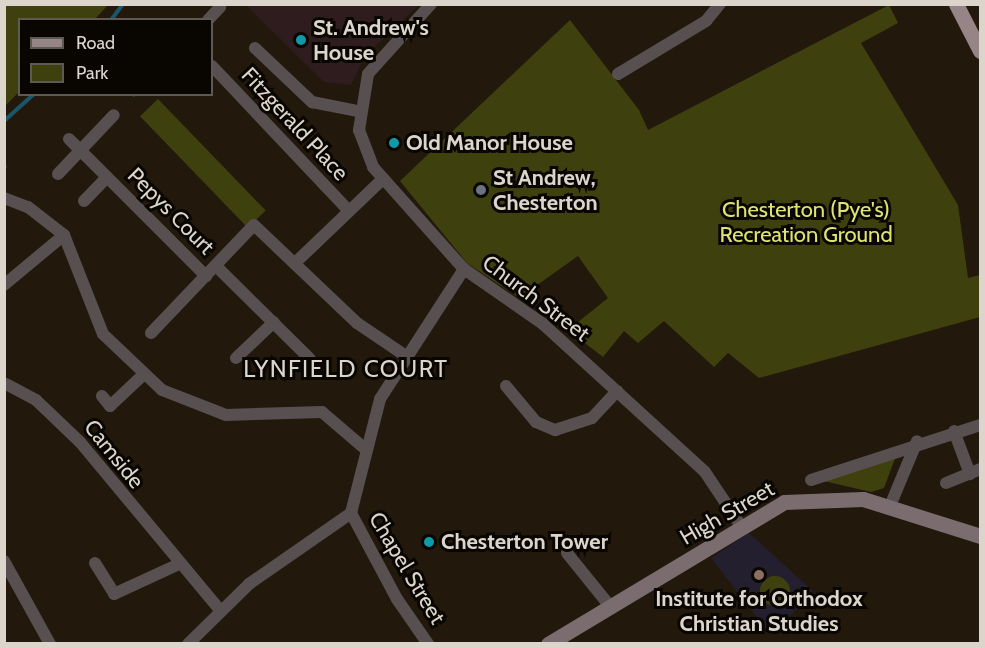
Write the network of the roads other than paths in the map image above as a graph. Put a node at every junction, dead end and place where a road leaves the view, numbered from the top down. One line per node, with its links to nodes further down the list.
1 (431, 4): 10 (street)
2 (720, 4): 9 (street)
3 (956, 4): 7 (main road)
4 (220, 7): 5 (street)
5 (210, 18)
6 (255, 48): 10 (street)
7 (981, 51)
8 (213, 67): 19 (street, Fitzgerald Place)
9 (618, 74)
10 (358, 111): 16 (street)
11 (114, 115): 13 (street)
12 (69, 139): 13 (street, Pepys Court)
13 (80, 151): 14 (street); 15 (street, Pepys Court)
14 (58, 174)
15 (107, 177): 18 (street, Pepys Court); 24 (street, Pepys Court)
16 (383, 178): 19 (street); 23 (street)
17 (4, 198): 20 (street)
18 (84, 201)
19 (349, 211): 21 (street)
20 (64, 236): 25 (street); 31 (street)
21 (295, 263): 22 (street); 28 (street)
22 (216, 266): 24 (street); 26 (street)
23 (464, 269): 28 (street, Church Street); 34 (street, Church Street)
24 (206, 276): 27 (street)
25 (4, 285)
26 (274, 322): 29 (street); 30 (street)
27 (151, 333)
28 (406, 356): 39 (street, Church Street)
29 (236, 358)
30 (310, 359)
31 (144, 374): 35 (street); 39 (street)
32 (6, 384): 50 (street, Camside)
33 (506, 386): 34 (street)
34 (617, 391): 45 (street, Church Street)
35 (102, 396)
36 (981, 425): 37 (street)
37 (954, 431): 38 (street); 40 (street)
38 (917, 441): 41 (street); 43 (street)
39 (364, 448): 44 (street, Church Street)
40 (975, 471): 42 (street)
41 (811, 480)
42 (946, 483)
43 (890, 507): 45 (street, High Street); 46 (street, High Street)
44 (351, 513): 52 (street); 55 (street, Chapel Street)
45 (741, 526): 51 (street, High Street)
46 (981, 536)
47 (567, 553): 51 (street)
48 (4, 561): 53 (street)
49 (95, 562): 50 (street)
50 (177, 565): 52 (street, Camside)
51 (609, 605): 56 (street, High Street)
52 (219, 609): 54 (street)
53 (50, 644)
54 (188, 644)
55 (428, 644)
56 (548, 644)

